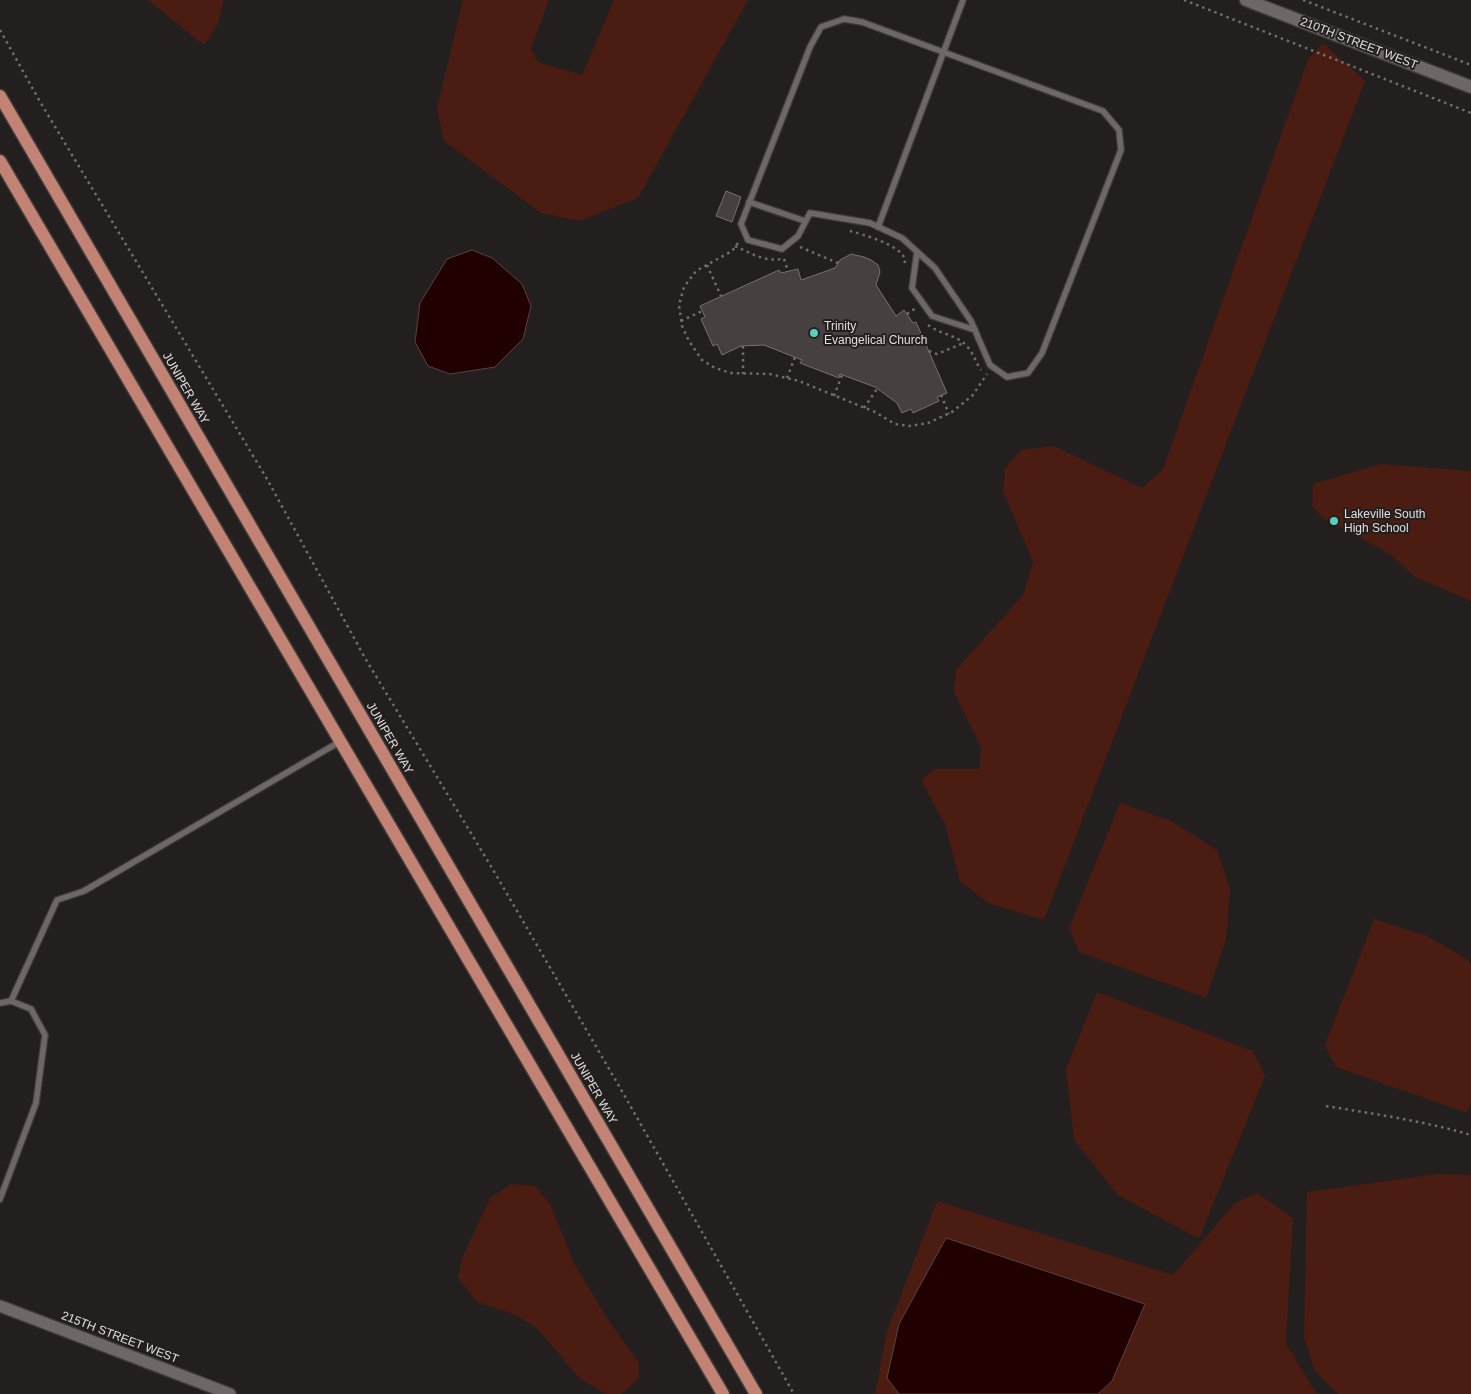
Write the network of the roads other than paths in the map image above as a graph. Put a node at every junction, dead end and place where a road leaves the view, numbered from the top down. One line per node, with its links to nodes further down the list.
1 (963, 0): 3 (lane)
2 (1246, 0): 4 (street, 210TH STREET WEST)
3 (943, 52): 7 (lane); 9 (lane); 11 (lane)
4 (1471, 87)
5 (0, 96): 19 (main road, JUNIPER WAY)
6 (0, 161): 12 (main road)
7 (749, 202): 8 (lane); 8 (lane)
8 (805, 221): 9 (lane)
9 (878, 227): 10 (lane)
10 (917, 252): 11 (lane); 11 (lane)
11 (975, 330)
12 (341, 741): 13 (lane); 18 (main road)
13 (11, 1001): 14 (lane); 15 (lane)
14 (0, 1003)
15 (0, 1199)
16 (0, 1306): 17 (street, 215TH STREET WEST)
17 (230, 1394)
18 (723, 1394)
19 (756, 1394)

